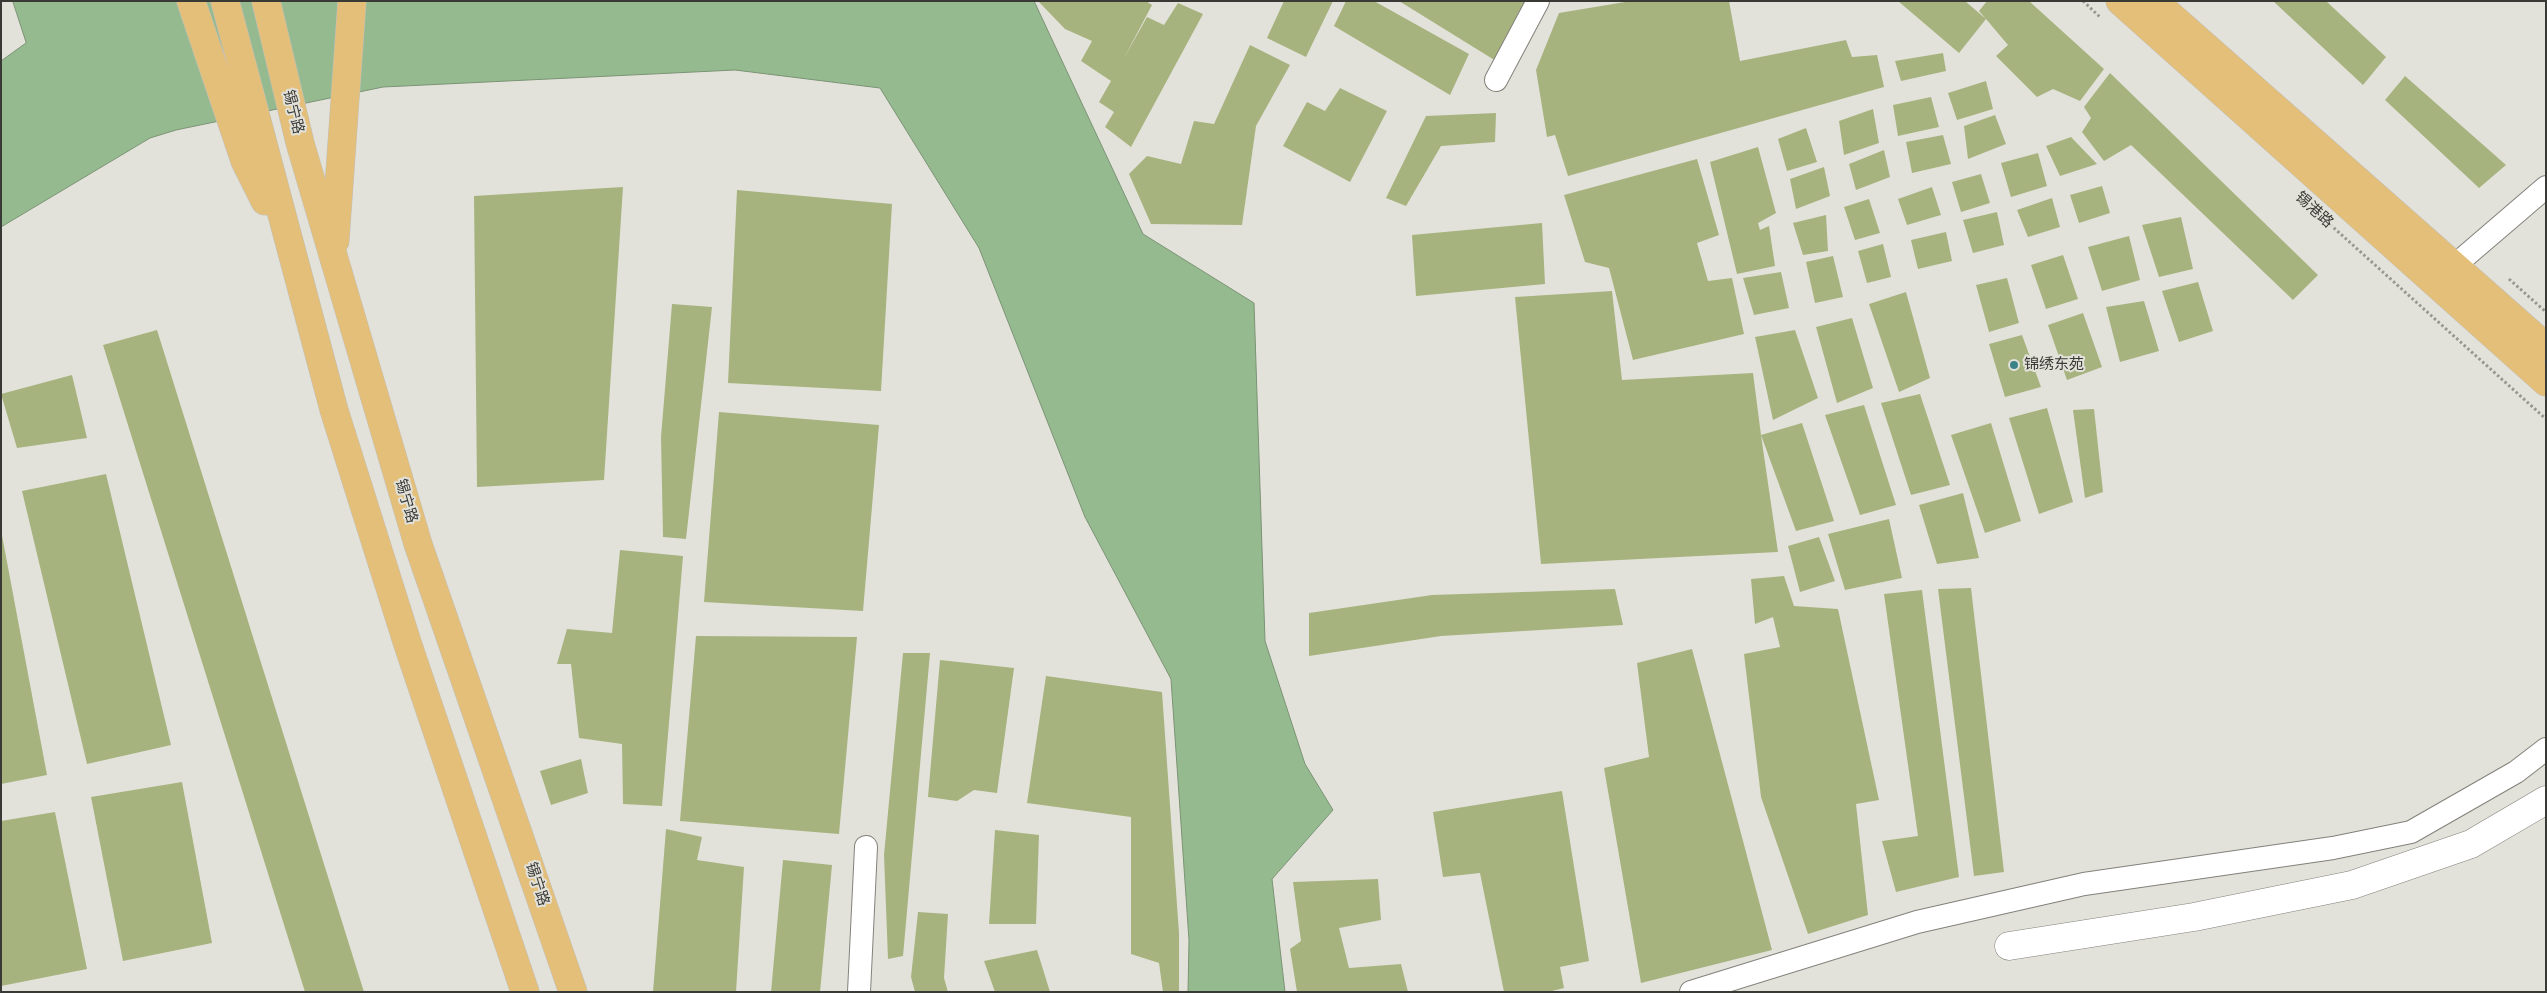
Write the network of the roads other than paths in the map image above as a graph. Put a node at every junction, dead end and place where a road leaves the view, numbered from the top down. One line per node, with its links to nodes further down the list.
1 (191, 1): 9 (main road)
2 (225, 1): 9 (main road)
3 (266, 1): 11 (main road, 锡宁路)
4 (352, 1): 11 (main road)
5 (1538, 1): 8 (street)
6 (2154, 1): 12 (main road)
7 (2112, 11): 14 (main road, 锡港路)
8 (1496, 80)
9 (254, 155): 19 (main road)
10 (2546, 187): 12 (street)
11 (334, 258): 20 (main road, 锡宁路)
12 (2454, 266): 13 (main road)
13 (2546, 347)
14 (2546, 382)
15 (2546, 749): 22 (street)
16 (2546, 800): 18 (street)
17 (866, 847): 21 (street)
18 (2009, 946)
19 (525, 992)
20 (573, 992)
21 (859, 992)
22 (1690, 992)

